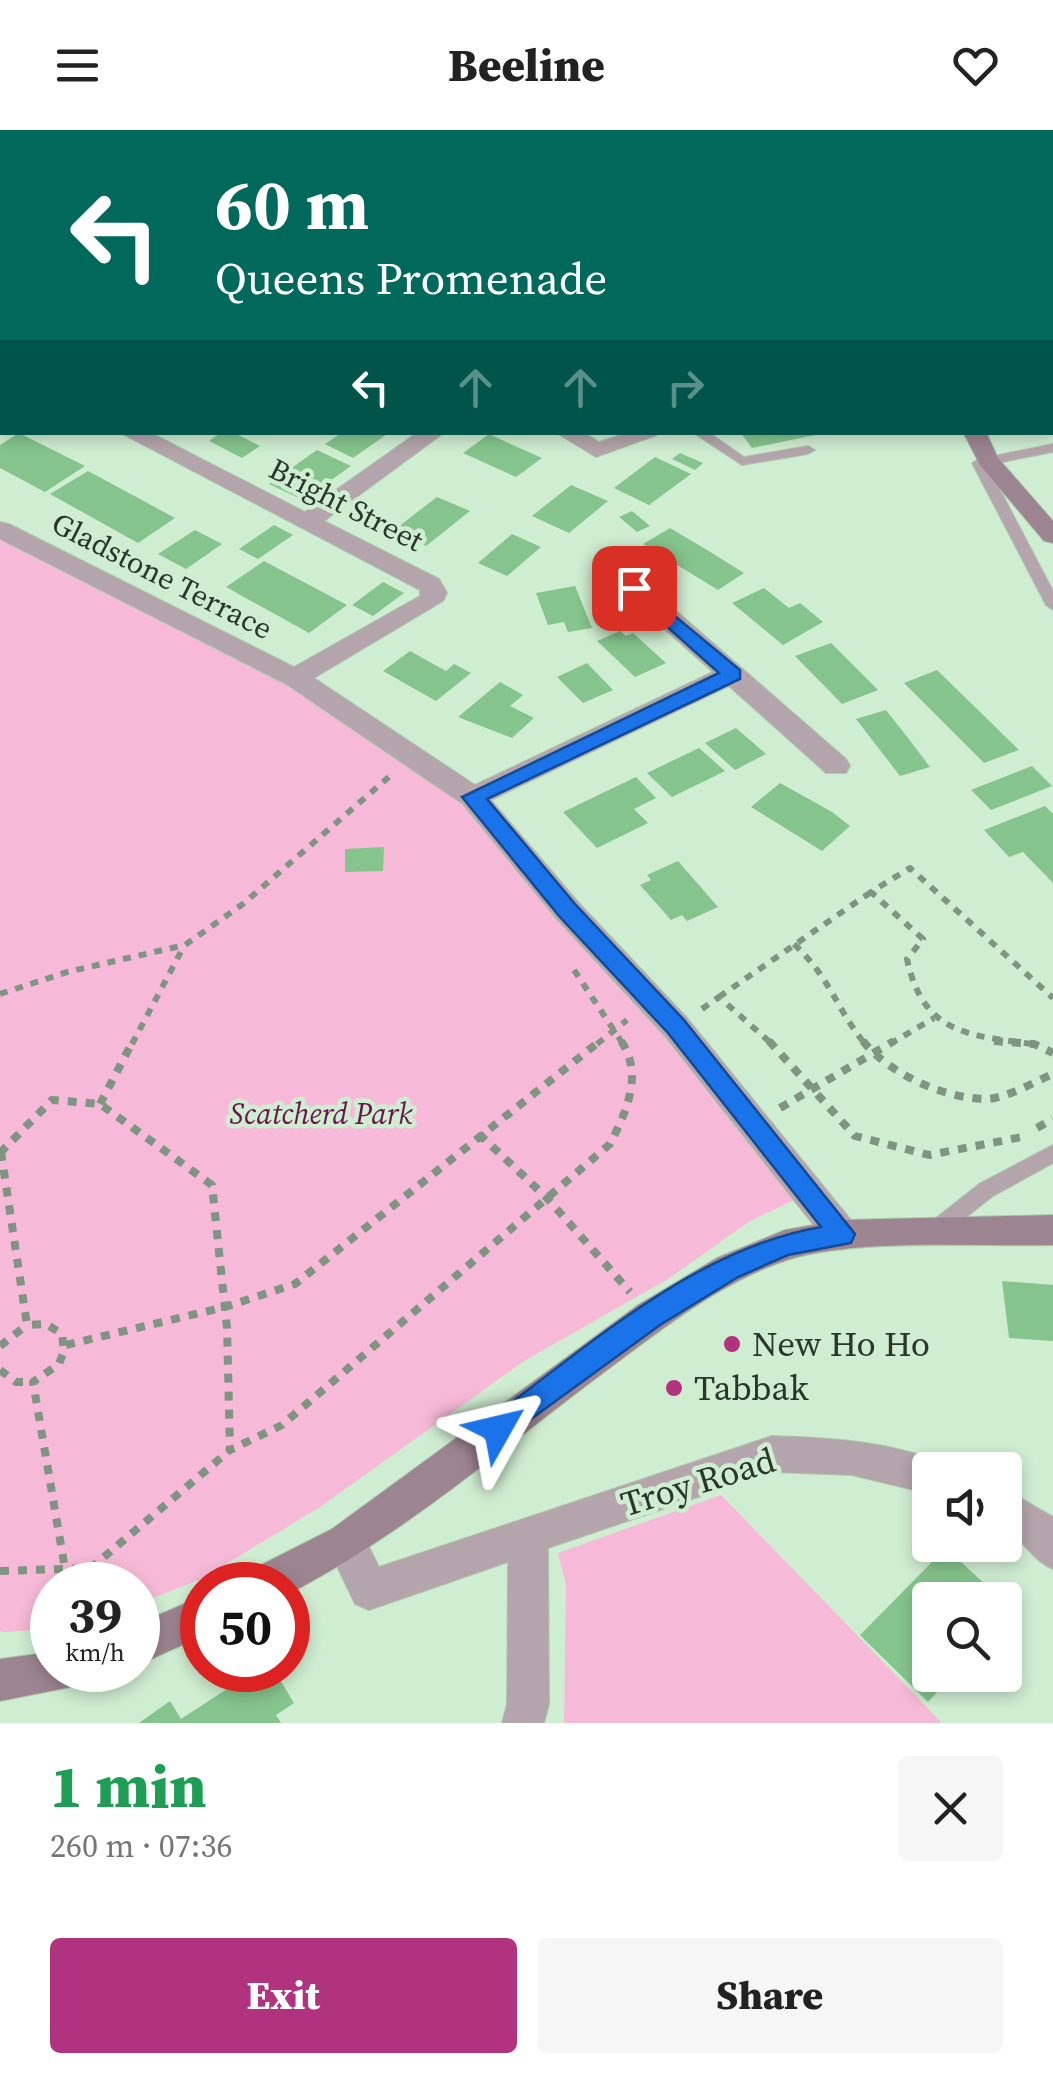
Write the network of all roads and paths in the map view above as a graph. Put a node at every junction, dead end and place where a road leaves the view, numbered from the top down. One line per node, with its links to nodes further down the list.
1 (136, 435): 8 (street, Bright Street)
2 (176, 435): 8 (street)
3 (430, 435): 12 (street)
4 (571, 435): 5 (street)
5 (649, 435)
6 (703, 435): 10 (lane)
7 (976, 435): 11 (main road)
8 (158, 447): 12 (street, Bright Street)
9 (1053, 448): 11 (lane)
10 (808, 450)
11 (988, 460): 14 (main road); 16 (lane)
12 (308, 521): 18 (street, Bright Street)
13 (0, 529): 18 (street, Gladstone Terrace)
14 (1053, 536)
15 (634, 588): 17 (street)
16 (1053, 606)
17 (732, 674): 20 (street); 21 (street)
18 (295, 678): 19 (street, Gladstone Terrace)
19 (414, 755): 21 (street, Gladstone Terrace); 24 (path)
20 (836, 766)
21 (473, 797): 29 (street, Gladstone Terrace)
22 (871, 892): 23 (path); 28 (path); 30 (path)
23 (794, 944): 27 (path); 34 (path)
24 (185, 945): 26 (path); 37 (path)
25 (566, 958): 32 (path)
26 (0, 994)
27 (719, 996): 31 (path); 36 (path)
28 (1053, 998)
29 (651, 1000): 31 (street, Gladstone Terrace); 32 (path)
30 (934, 1018): 33 (path); 34 (path)
31 (676, 1027): 39 (street, Gladstone Terrace)
32 (613, 1030): 40 (path); 43 (path)
33 (1053, 1053)
34 (873, 1054): 35 (path); 36 (path)
35 (1053, 1074)
36 (812, 1090): 38 (path); 39 (path)
37 (100, 1104): 41 (path); 47 (path)
38 (1053, 1118)
39 (755, 1124): 46 (street, Gladstone Terrace)
40 (479, 1134): 43 (path); 47 (path)
41 (0, 1152): 49 (path)
42 (1048, 1159): 45 (lane)
43 (547, 1198): 48 (path); 54 (path)
44 (1053, 1230): 45 (main road)
45 (933, 1232): 46 (main road)
46 (842, 1234): 48 (main road)
47 (225, 1308): 50 (path); 54 (path)
48 (650, 1316): 57 (main road)
49 (27, 1325): 50 (path); 51 (path)
50 (66, 1345): 53 (path)
51 (0, 1346)
52 (0, 1370): 53 (path)
53 (34, 1382): 58 (path)
54 (230, 1450): 59 (path)
55 (912, 1472): 56 (street, Troy Road)
56 (528, 1536): 57 (street, Troy Road); 65 (street)
57 (346, 1543): 60 (main road)
58 (64, 1562)
59 (98, 1562)
60 (309, 1562)
61 (30, 1571): 62 (path)
62 (0, 1572)
63 (30, 1676): 64 (main road)
64 (0, 1680)
65 (524, 1723)

